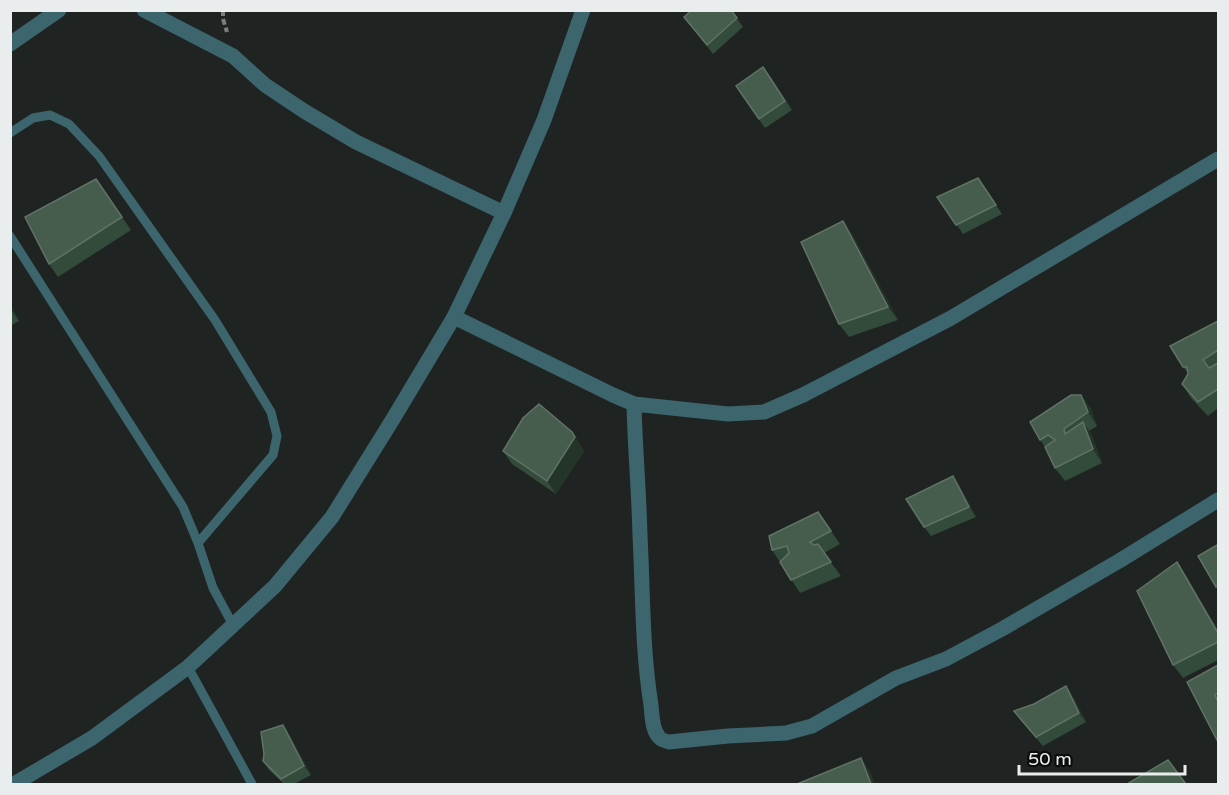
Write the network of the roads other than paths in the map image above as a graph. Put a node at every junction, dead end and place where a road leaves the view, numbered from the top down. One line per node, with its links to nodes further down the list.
1 (59, 10): 4 (street)
2 (144, 10): 7 (street)
3 (583, 10): 7 (street)
4 (10, 44)
5 (10, 133): 12 (lane)
6 (1218, 159): 10 (street)
7 (504, 213): 9 (street)
8 (10, 236): 12 (lane)
9 (454, 317): 10 (street); 13 (street)
10 (634, 404): 11 (street)
11 (1218, 500)
12 (198, 543): 13 (lane)
13 (233, 625): 14 (street)
14 (188, 667): 15 (street); 16 (lane)
15 (14, 784)
16 (252, 784)

